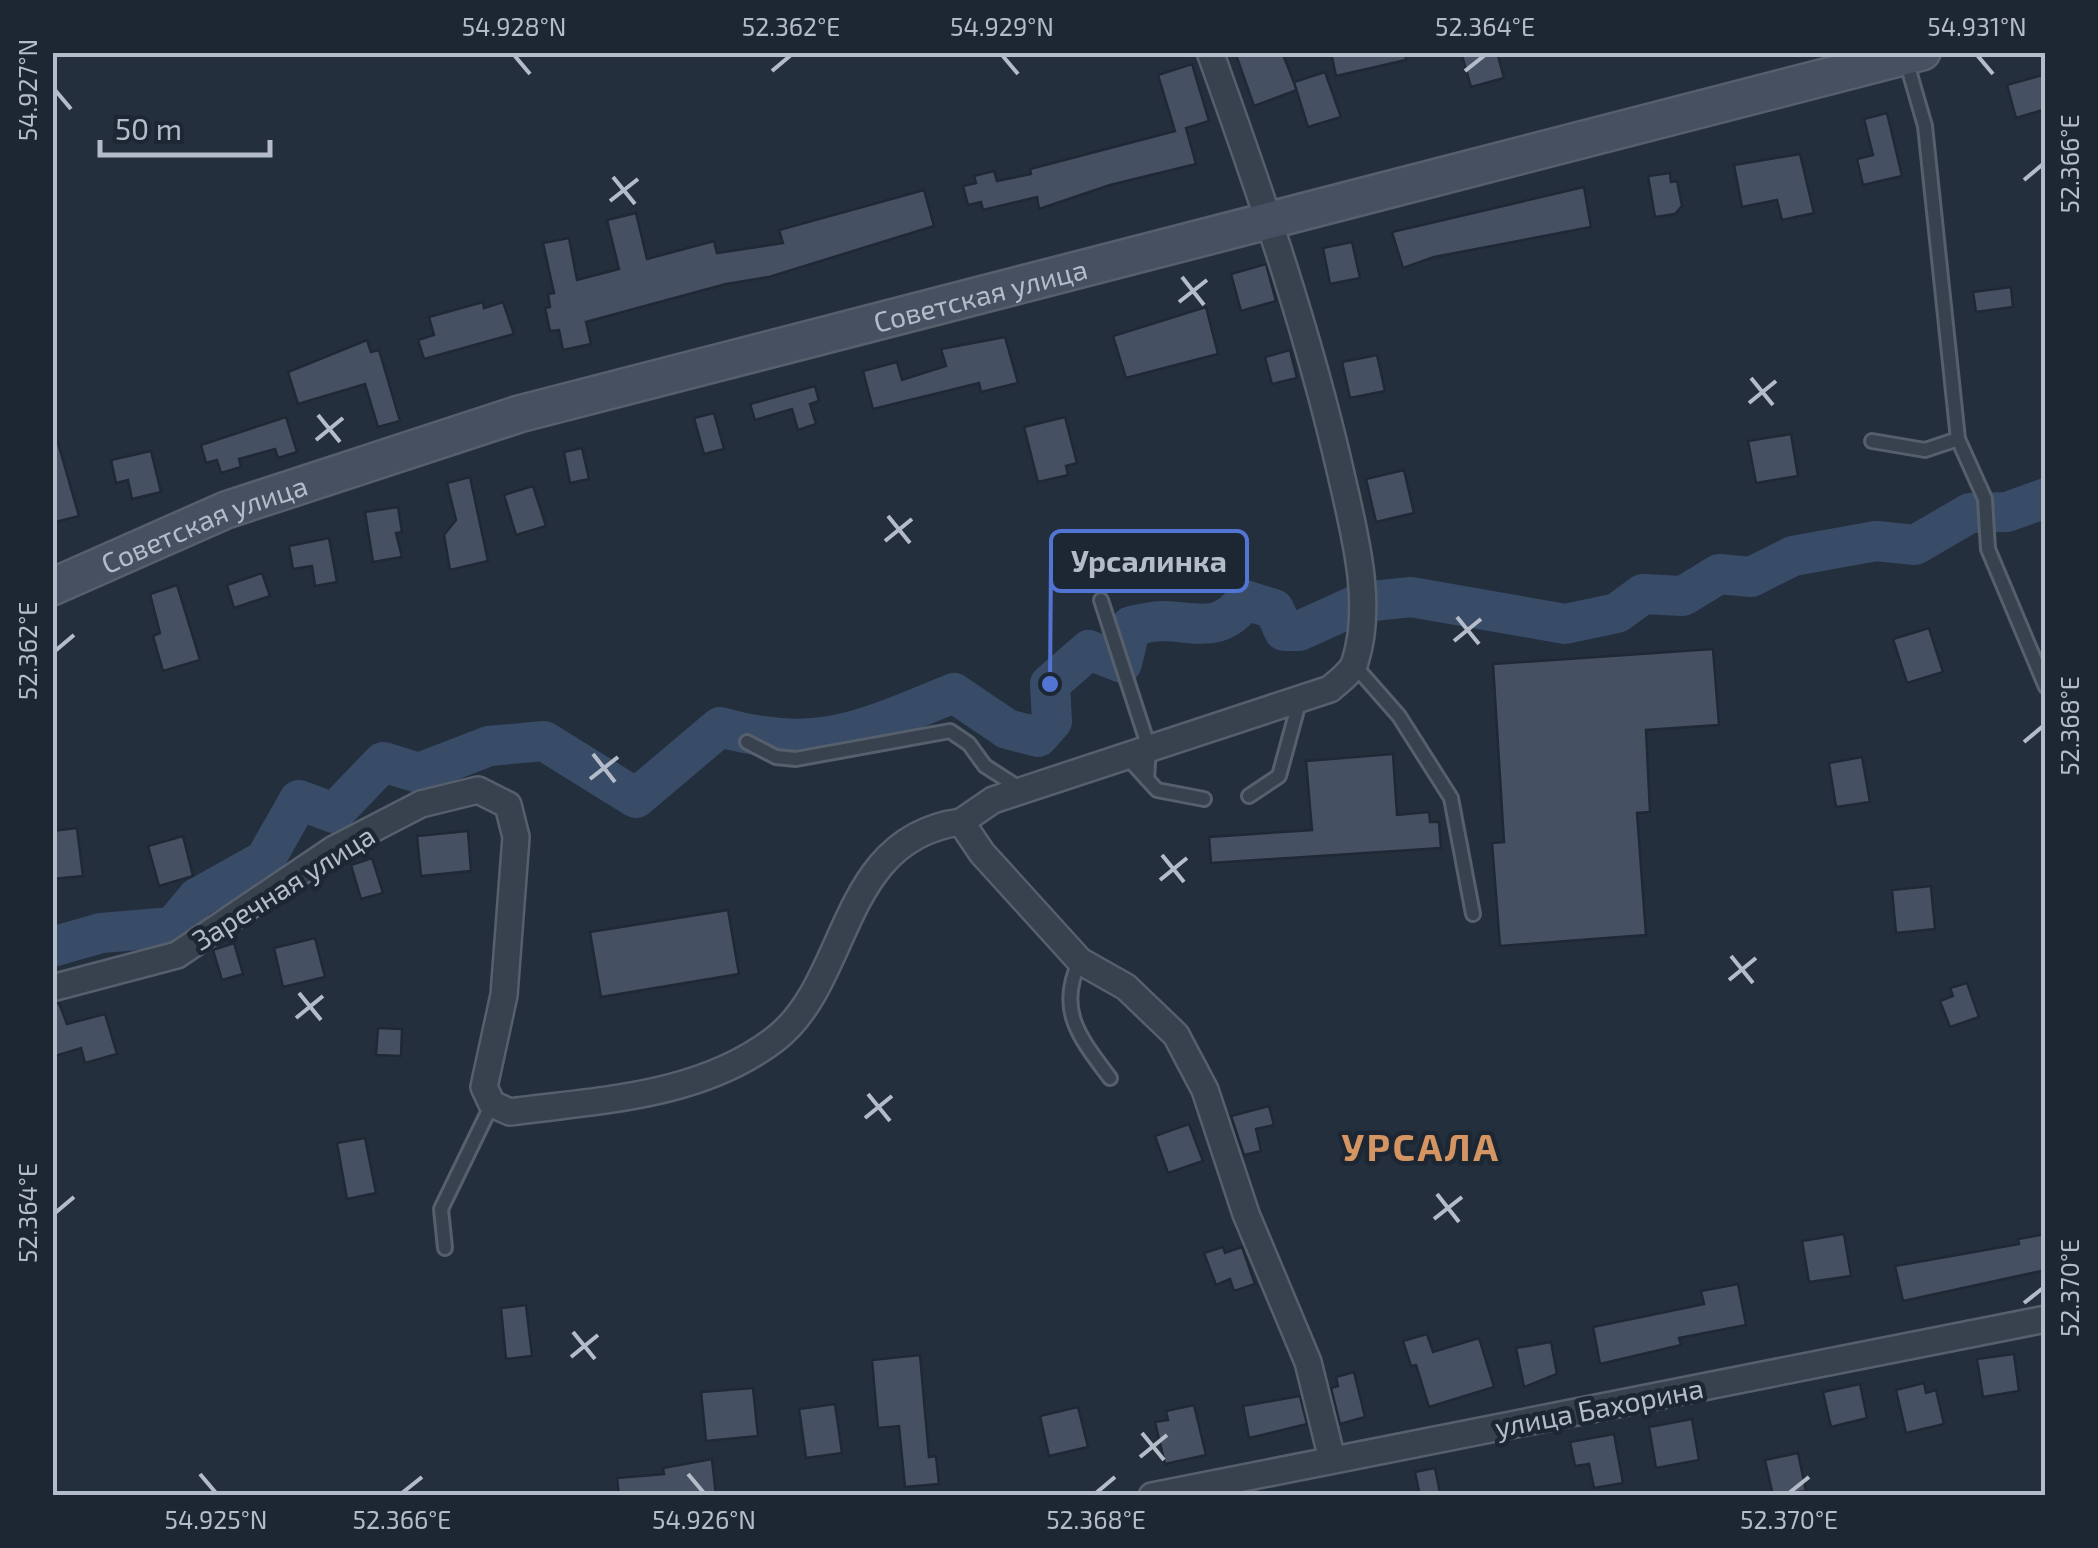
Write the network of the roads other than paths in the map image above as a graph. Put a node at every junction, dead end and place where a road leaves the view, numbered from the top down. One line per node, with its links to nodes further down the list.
1 (1210, 52): 3 (street)
2 (1914, 55): 3 (street, Советская улица); 4 (lane)
3 (1270, 220): 6 (street, Советская улица); 8 (street)
4 (1958, 438): 5 (lane); 9 (lane)
5 (1872, 441)
6 (52, 586)
7 (1101, 600): 12 (lane)
8 (1355, 666): 10 (street); 18 (lane)
9 (2046, 687)
10 (1300, 699): 12 (street); 15 (lane)
11 (747, 742): 14 (lane)
12 (1138, 752): 13 (lane); 13 (lane); 14 (street)
13 (1147, 779): 16 (lane)
14 (1023, 790): 17 (street)
15 (1249, 796)
16 (1204, 799)
17 (961, 822): 19 (street); 22 (street)
18 (1473, 914)
19 (1080, 960): 21 (lane); 25 (street)
20 (52, 988): 22 (street, Заречная улица)
21 (1110, 1078)
22 (492, 1104): 23 (lane)
23 (446, 1248)
24 (2046, 1318): 25 (street, улица Бахорина)
25 (1332, 1459): 26 (street, улица Бахорина)
26 (1152, 1496)

